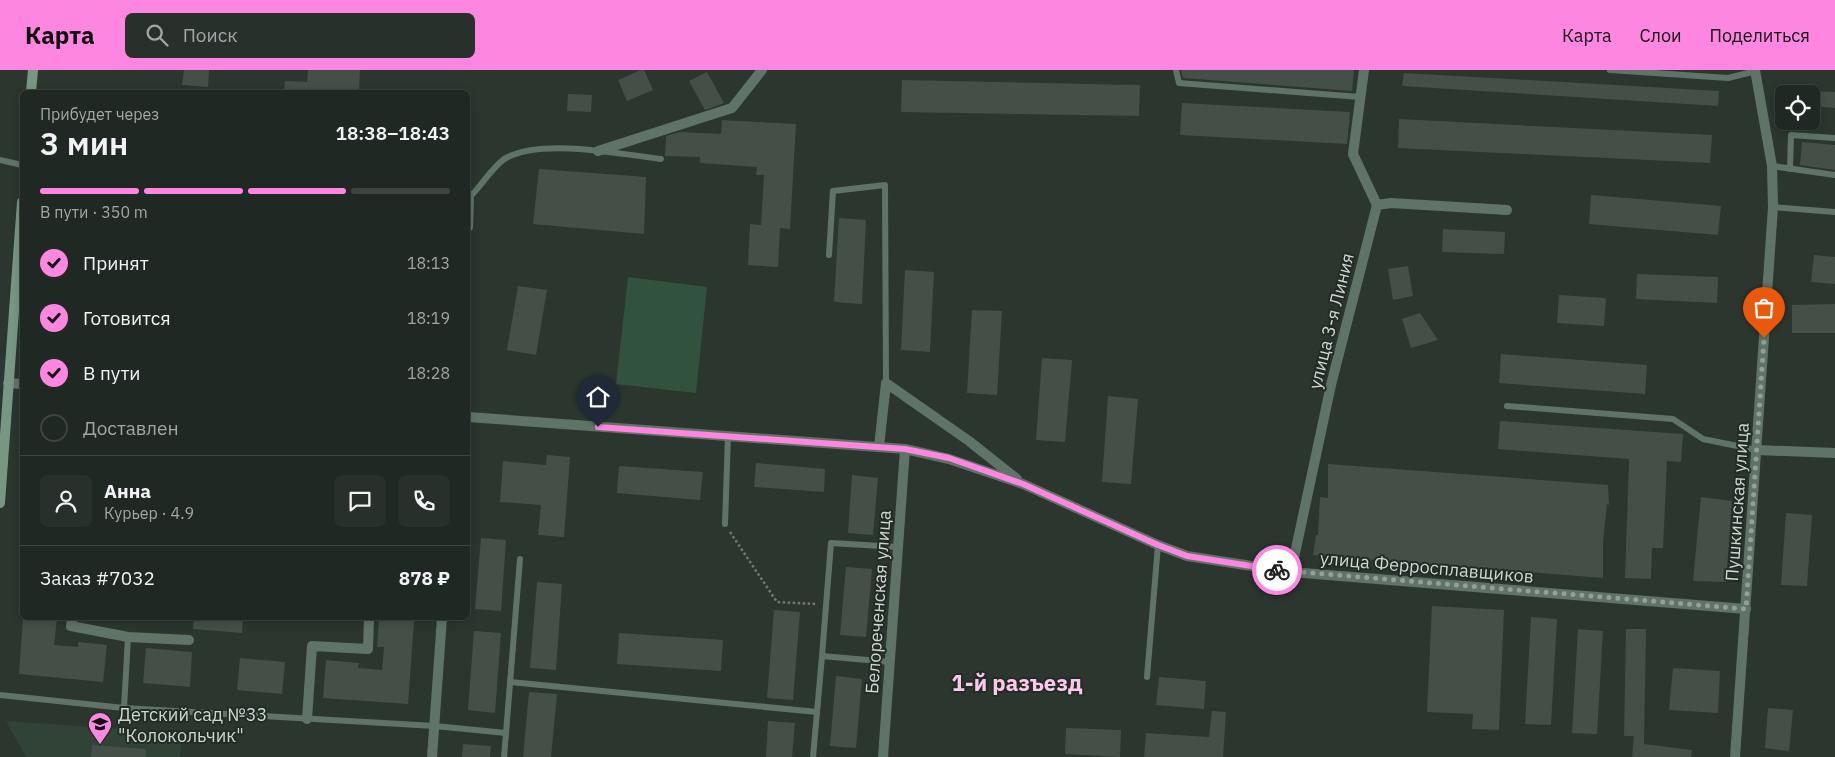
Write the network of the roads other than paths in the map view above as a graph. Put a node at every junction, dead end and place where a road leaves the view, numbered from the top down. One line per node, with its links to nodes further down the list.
1 (33, 70): 7 (main road)
2 (762, 70): 10 (street)
3 (1176, 70): 8 (lane)
4 (1364, 70): 8 (street)
5 (1610, 70): 6 (lane)
6 (1755, 70): 14 (street, Пушкинская улица)
7 (32, 90)
8 (1360, 97): 18 (street)
9 (1835, 138): 15 (lane)
10 (598, 151): 11 (lane); 17 (lane)
11 (661, 159)
12 (0, 160): 13 (lane)
13 (20, 165)
14 (1772, 166): 15 (lane); 19 (street, Пушкинская улица)
15 (1790, 169): 16 (lane)
16 (1835, 175)
17 (470, 195)
18 (1377, 205): 20 (street); 41 (street, улица 3-я Линия)
19 (1773, 206): 21 (lane); 33 (street, Пушкинская улица)
20 (1507, 210)
21 (1835, 212)
22 (20, 228): 24 (main road)
23 (829, 254): 25 (lane)
24 (8, 383): 26 (street); 29 (main road)
25 (886, 383): 31 (street); 35 (street)
26 (20, 384)
27 (1507, 406): 33 (lane)
28 (470, 417): 30 (street, улица Ферросплавщиков)
29 (2, 436): 36 (main road)
30 (728, 436): 31 (street, улица Ферросплавщиков); 37 (lane)
31 (879, 447): 32 (street, улица Ферросплавщиков)
32 (905, 449): 35 (street, улица Ферросплавщиков); 39 (street, Белореченская улица)
33 (1757, 450): 34 (street); 42 (street, Пушкинская улица)
34 (1835, 453)
35 (1023, 484): 38 (street, улица Ферросплавщиков)
36 (0, 503)
37 (725, 524)
38 (1158, 545): 41 (street, улица Ферросплавщиков); 50 (lane)
39 (898, 547): 48 (lane); 49 (street, Белореченская улица)
40 (520, 559): 51 (lane)
41 (1291, 572): 42 (street, улица Ферросплавщиков)
42 (1746, 609): 62 (street, Пушкинская улица)
43 (72, 620): 46 (street)
44 (369, 620): 55 (street)
45 (442, 620): 56 (street)
46 (128, 637): 47 (street); 53 (lane)
47 (189, 640)
48 (822, 656): 49 (lane); 54 (lane)
49 (890, 662): 61 (street, Белореченская улица)
50 (1147, 677)
51 (510, 682): 54 (lane); 57 (lane)
52 (0, 695): 53 (lane)
53 (124, 708): 55 (lane)
54 (817, 712): 60 (lane)
55 (307, 719): 56 (lane)
56 (434, 726): 57 (lane); 58 (street)
57 (506, 733): 59 (lane)
58 (432, 757)
59 (504, 757)
60 (813, 757)
61 (883, 757)
62 (1735, 757)

